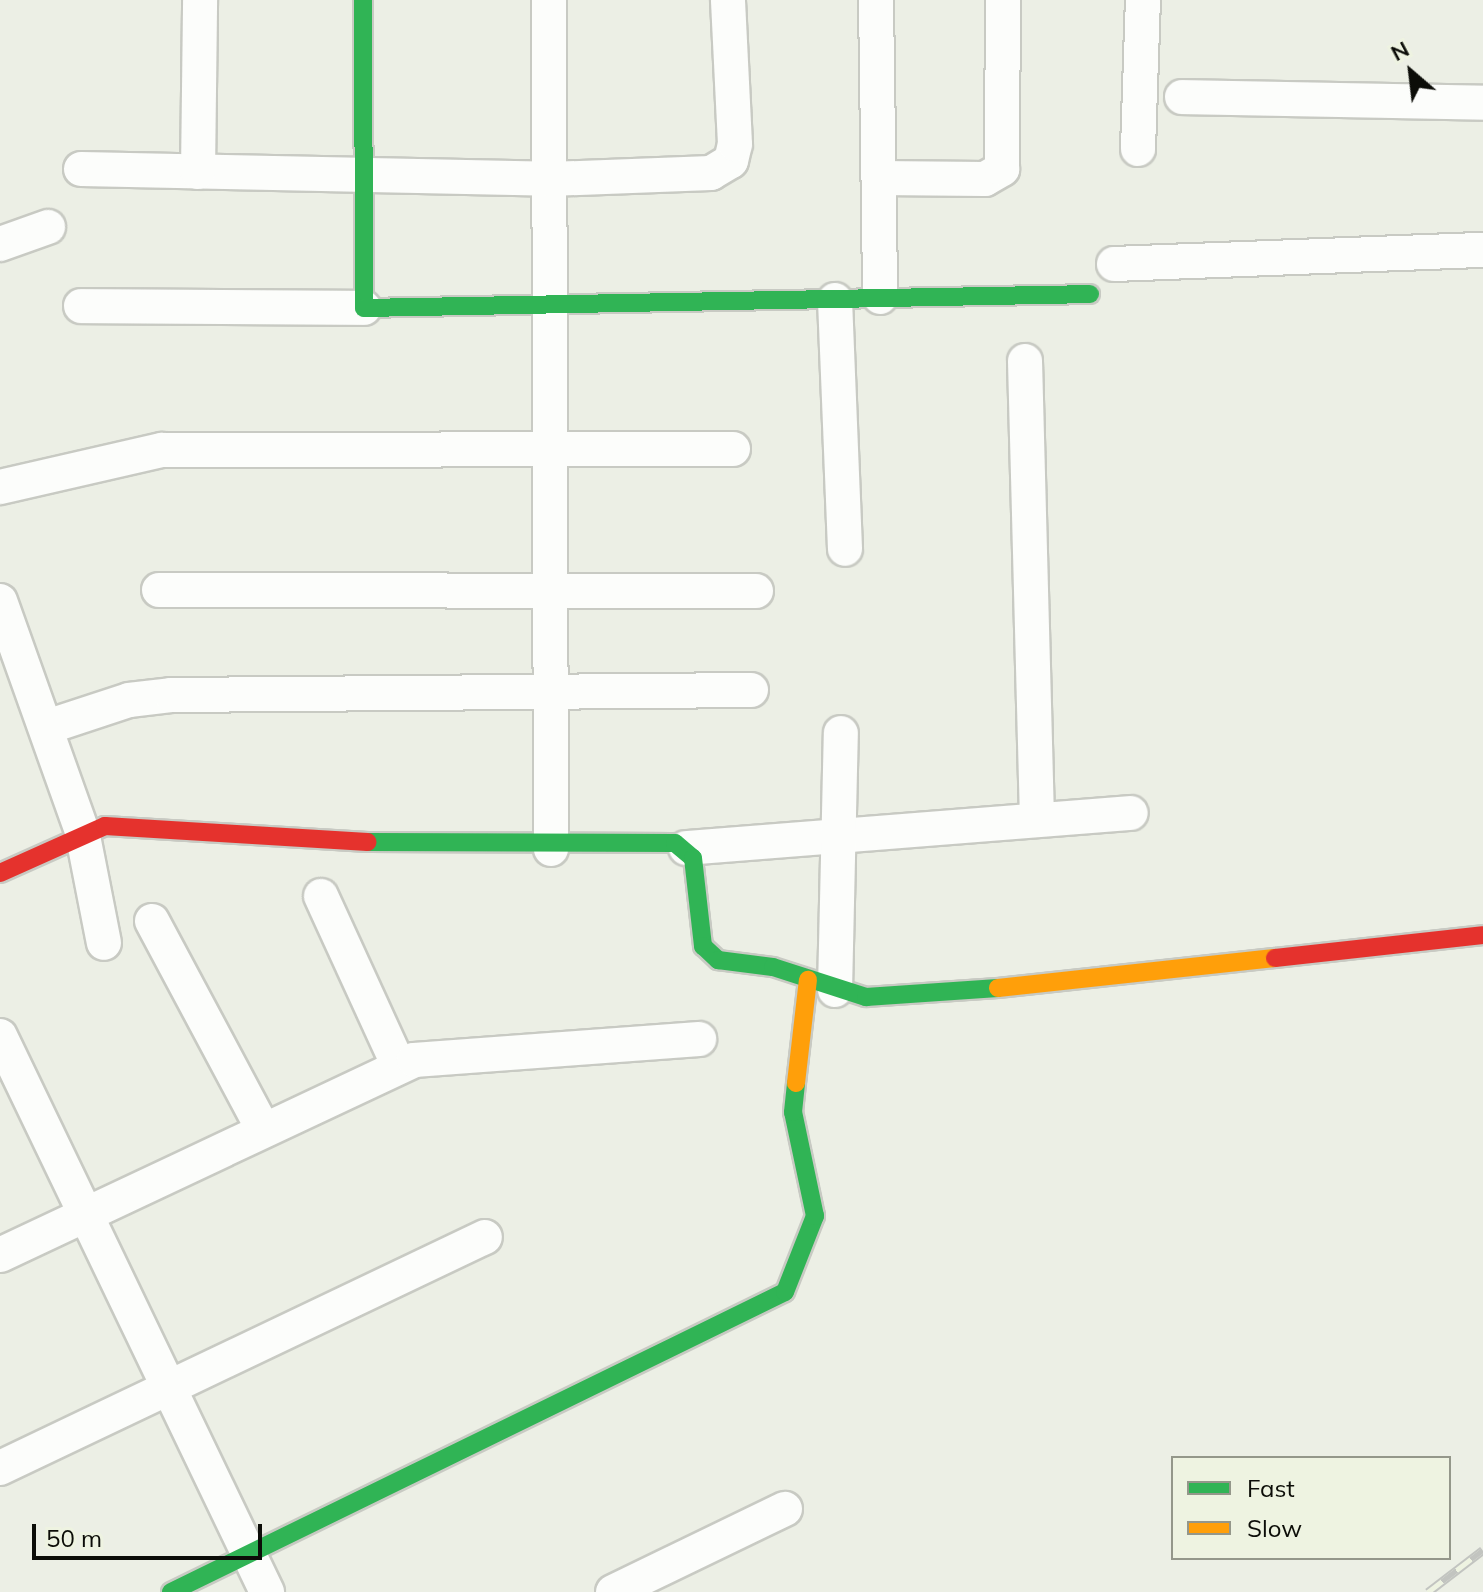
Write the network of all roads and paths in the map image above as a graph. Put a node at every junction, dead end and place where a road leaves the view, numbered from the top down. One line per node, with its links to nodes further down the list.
1 (200, 0): 12 (street)
2 (363, 0): 13 (street)
3 (549, 0): 15 (street)
4 (728, 0): 15 (street)
5 (876, 0): 14 (street)
6 (1003, 0): 14 (street)
7 (1143, 0): 10 (street)
8 (1182, 97): 9 (street)
9 (1483, 103)
10 (1138, 149)
11 (81, 169): 12 (street)
12 (198, 172): 13 (street)
13 (364, 176): 15 (street); 25 (street)
14 (879, 178): 21 (street)
15 (550, 179): 23 (street)
16 (48, 227): 17 (street)
17 (0, 244)
18 (1483, 250): 19 (street)
19 (1114, 264)
20 (1090, 294): 21 (street)
21 (880, 297): 22 (street)
22 (835, 300): 23 (street); 30 (street)
23 (553, 304): 25 (street); 28 (street)
24 (81, 306): 25 (street)
25 (364, 308)
26 (1025, 361): 40 (street)
27 (733, 449): 28 (street)
28 (554, 454): 29 (street); 33 (street)
29 (0, 487)
30 (845, 549)
31 (159, 590): 33 (street)
32 (756, 591): 33 (street)
33 (549, 594): 36 (street)
34 (0, 601): 37 (street)
35 (751, 690): 36 (street)
36 (550, 696): 37 (street); 44 (street)
37 (47, 727): 41 (street)
38 (841, 733): 42 (street)
39 (1131, 813): 40 (street)
40 (1037, 820): 42 (street)
41 (82, 831): 44 (street); 45 (street); 49 (street)
42 (840, 836): 43 (street); 50 (street)
43 (686, 848): 44 (street); 50 (street)
44 (551, 849)
45 (0, 873)
46 (321, 896): 53 (street)
47 (152, 921): 54 (street)
48 (1483, 935): 50 (street)
49 (104, 943)
50 (822, 985): 61 (street)
51 (699, 1039): 53 (street)
52 (5, 1057): 55 (street)
53 (399, 1066): 54 (street)
54 (263, 1129): 55 (street)
55 (84, 1213): 57 (street); 58 (street)
56 (485, 1237): 58 (street)
57 (0, 1255)
58 (167, 1384): 59 (street); 61 (street)
59 (0, 1468)
60 (785, 1509): 64 (street)
61 (248, 1553): 62 (street); 63 (street)
62 (171, 1592)
63 (267, 1592)
64 (613, 1592)

